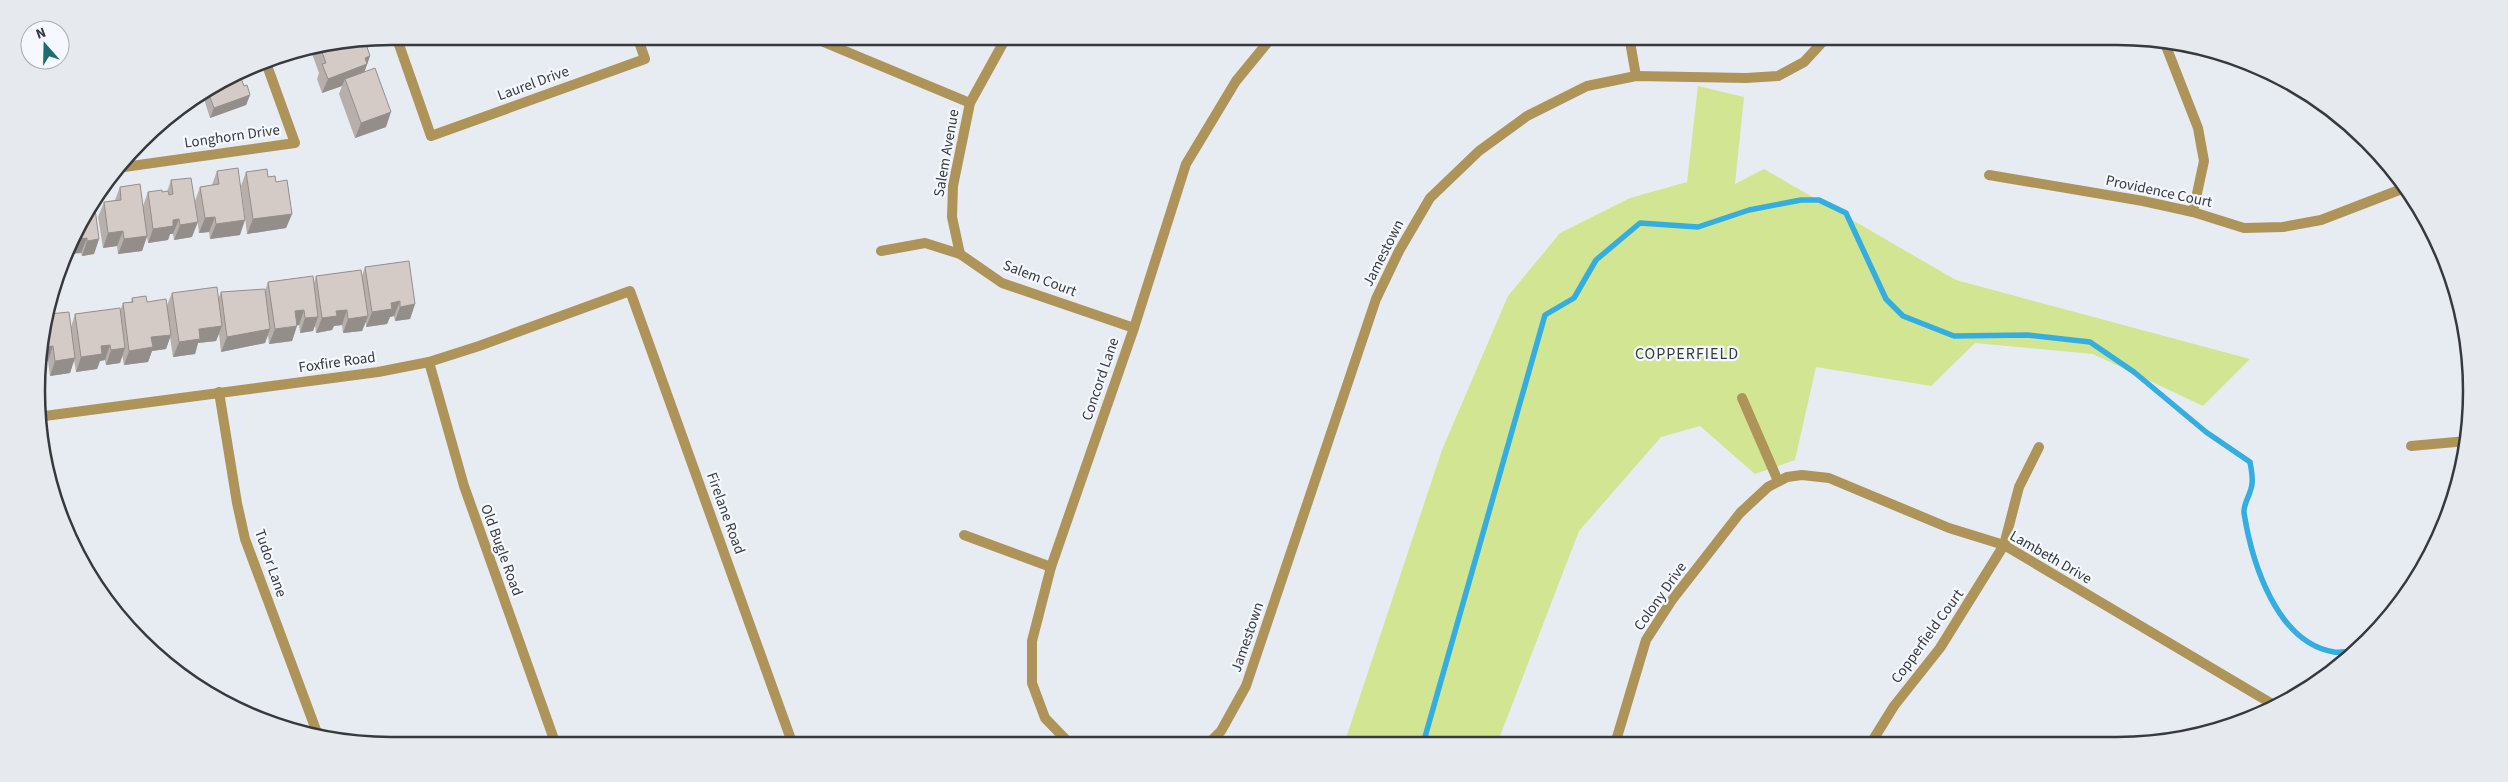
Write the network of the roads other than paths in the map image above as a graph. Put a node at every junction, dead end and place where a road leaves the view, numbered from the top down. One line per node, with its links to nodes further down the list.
1 (399, 45): 2 (street, Laurel Drive)
2 (640, 45)
3 (831, 45): 11 (street)
4 (1002, 45): 11 (street, Salem Avenue)
5 (1266, 45): 19 (street, Concord Lane)
6 (1631, 45): 10 (street)
7 (1820, 45): 10 (street, Jamestown)
8 (2167, 49): 15 (street)
9 (268, 68): 12 (street, Longhorn Drive)
10 (1636, 76): 37 (street, Jamestown)
11 (970, 103): 17 (street, Salem Avenue)
12 (128, 166)
13 (1989, 175): 15 (street, Providence Court)
14 (2399, 191): 15 (street, Providence Court)
15 (2193, 212)
16 (881, 251): 17 (street, Salem Court)
17 (960, 254): 19 (street, Salem Court)
18 (630, 291): 20 (street, Foxfire Road); 35 (street, Firelane Road)
19 (1134, 328): 31 (street, Concord Lane)
20 (429, 362): 21 (street, Foxfire Road); 34 (street, Old Bugle Road)
21 (219, 392): 23 (street, Foxfire Road); 33 (street, Tudor Lane)
22 (1742, 398): 27 (street)
23 (46, 416)
24 (2459, 442): 25 (street)
25 (2411, 446)
26 (2040, 447): 30 (street, Copperfield Court)
27 (1778, 482): 28 (street, Lambeth Drive); 30 (street, Lambeth Drive)
28 (1768, 487): 38 (street, Colony Drive)
29 (964, 535): 31 (street)
30 (2004, 545): 32 (street, Lambeth Drive); 39 (street, Copperfield Court)
31 (1050, 567): 36 (street, Concord Lane)
32 (2268, 702)
33 (314, 728)
34 (553, 737)
35 (790, 737)
36 (1063, 737)
37 (1215, 737)
38 (1617, 737)
39 (1875, 737)

